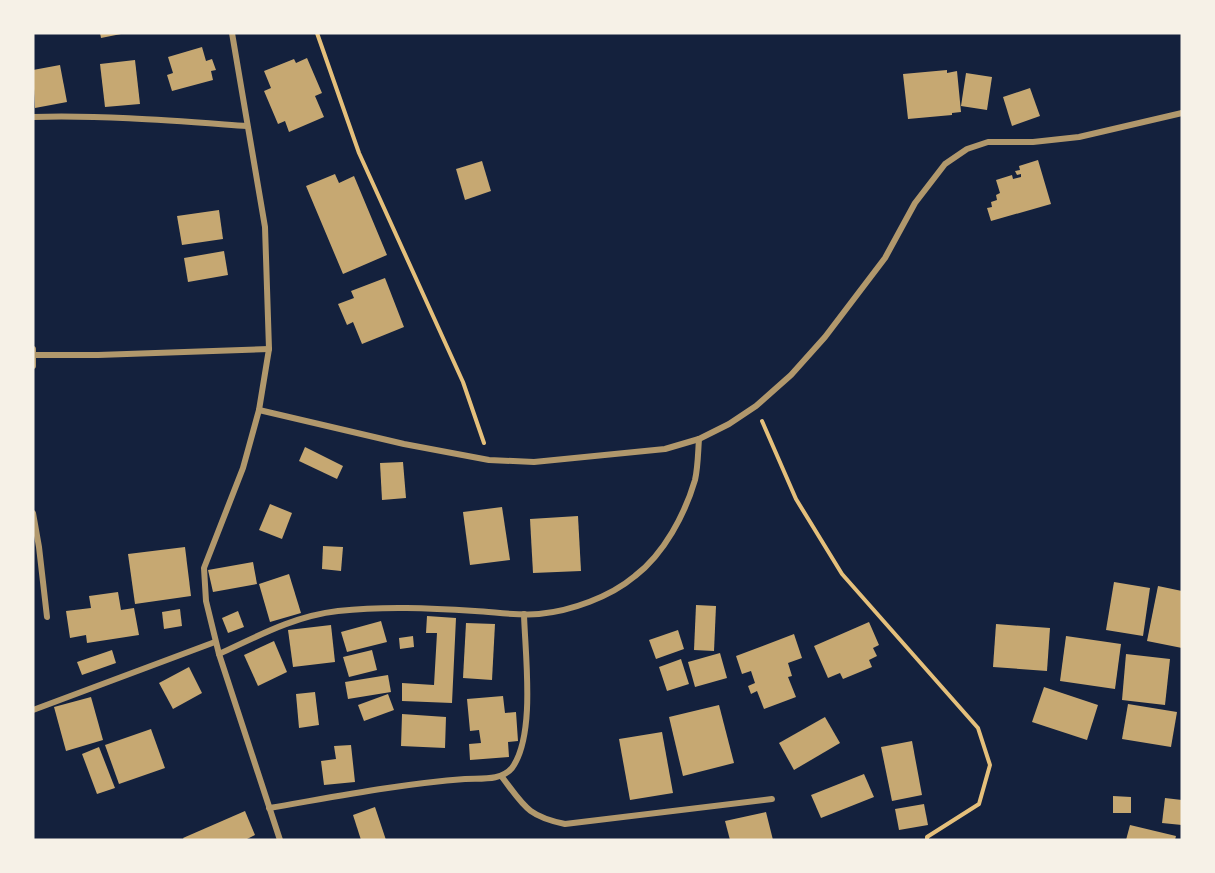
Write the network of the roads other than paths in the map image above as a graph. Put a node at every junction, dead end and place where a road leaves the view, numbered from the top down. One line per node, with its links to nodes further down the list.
1 (232, 33): 4 (street)
2 (1182, 113): 9 (street)
3 (33, 117): 4 (street)
4 (248, 126): 5 (street)
5 (269, 349): 6 (street); 8 (street)
6 (34, 352): 7 (street)
7 (33, 366)
8 (259, 410): 9 (street); 13 (street)
9 (699, 439): 11 (street)
10 (33, 513): 12 (street)
11 (524, 614): 14 (street); 16 (street)
12 (47, 617)
13 (215, 642): 14 (street); 15 (street)
14 (219, 654): 18 (street)
15 (33, 710)
16 (502, 777): 17 (street); 18 (street)
17 (772, 799)
18 (269, 808): 19 (street)
19 (280, 840)

